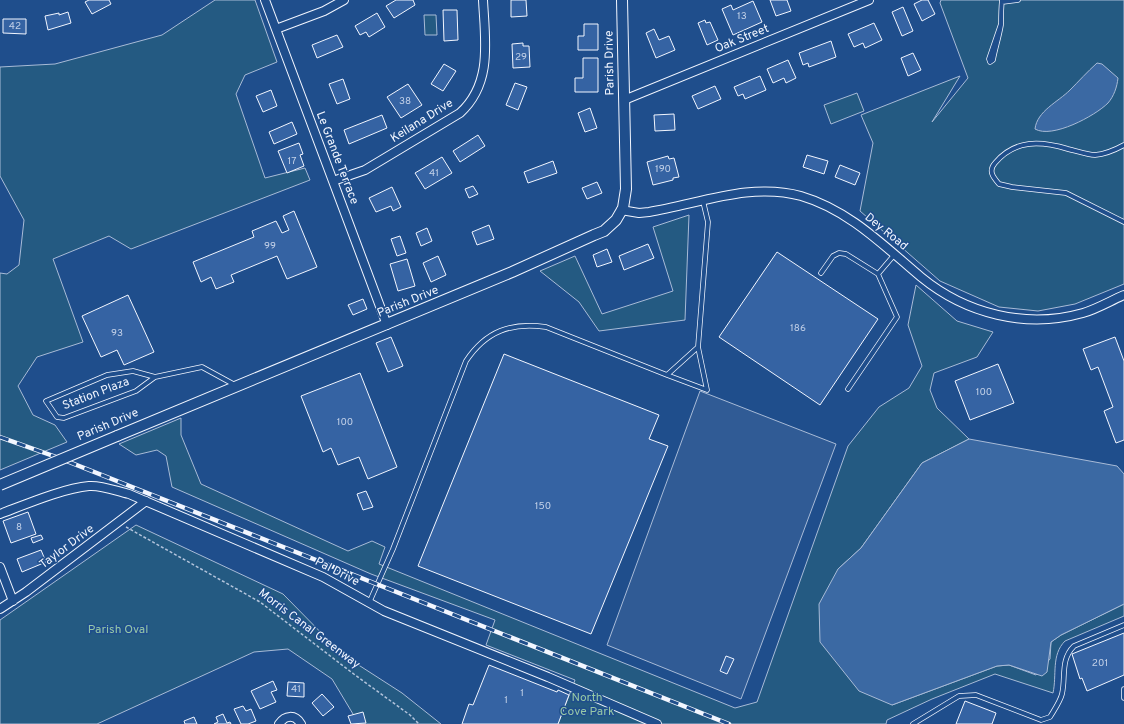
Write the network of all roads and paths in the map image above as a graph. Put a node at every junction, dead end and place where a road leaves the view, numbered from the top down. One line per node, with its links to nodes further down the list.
1 (265, 0): 9 (street, Le Grande Terrace)
2 (344, 0): 9 (street)
3 (483, 0): 12 (street, Keilana Drive)
4 (622, 0): 10 (street, Parish Drive)
5 (868, 0): 10 (street, Oak Street)
6 (1018, 0): 7 (lane)
7 (1002, 1): 8 (lane)
8 (1001, 24): 8 (lane)
9 (276, 29): 12 (street, Le Grande Terrace)
10 (624, 100): 14 (street, Parish Drive)
11 (1124, 145): 15 (lane)
12 (333, 181): 20 (street, Le Grande Terrace)
13 (703, 201): 14 (street, Dey Road); 16 (street, Dey Road); 21 (lane)
14 (621, 210): 20 (street, Parish Drive)
15 (1124, 222)
16 (895, 254): 18 (lane); 19 (street, Dey Road)
17 (821, 273): 18 (lane)
18 (878, 274): 25 (lane)
19 (1124, 295)
20 (387, 324): 24 (street, Parish Drive)
21 (698, 347): 22 (lane); 22 (lane)
22 (667, 375): 32 (lane)
23 (155, 377): 23 (lane, Station Plaza); 24 (lane, Station Plaza)
24 (235, 386): 26 (street, Parish Drive, bridge)
25 (848, 389)
26 (0, 485)
27 (146, 501): 28 (street, Pal Drive); 29 (street, Taylor Drive); 32 (street, Pal Drive)
28 (0, 514)
29 (118, 523): 31 (street, Taylor Drive); 39 (path, Morris Canal Greenway)
30 (0, 567): 31 (street)
31 (13, 601): 33 (street, Taylor Drive)
32 (369, 603): 40 (street, Pal Drive)
33 (0, 609)
34 (1124, 625): 41 (lane)
35 (1124, 689): 36 (lane)
36 (1124, 698)
37 (279, 724): 38 (street)
38 (301, 724)
39 (419, 724)
40 (657, 724)
41 (913, 724)

